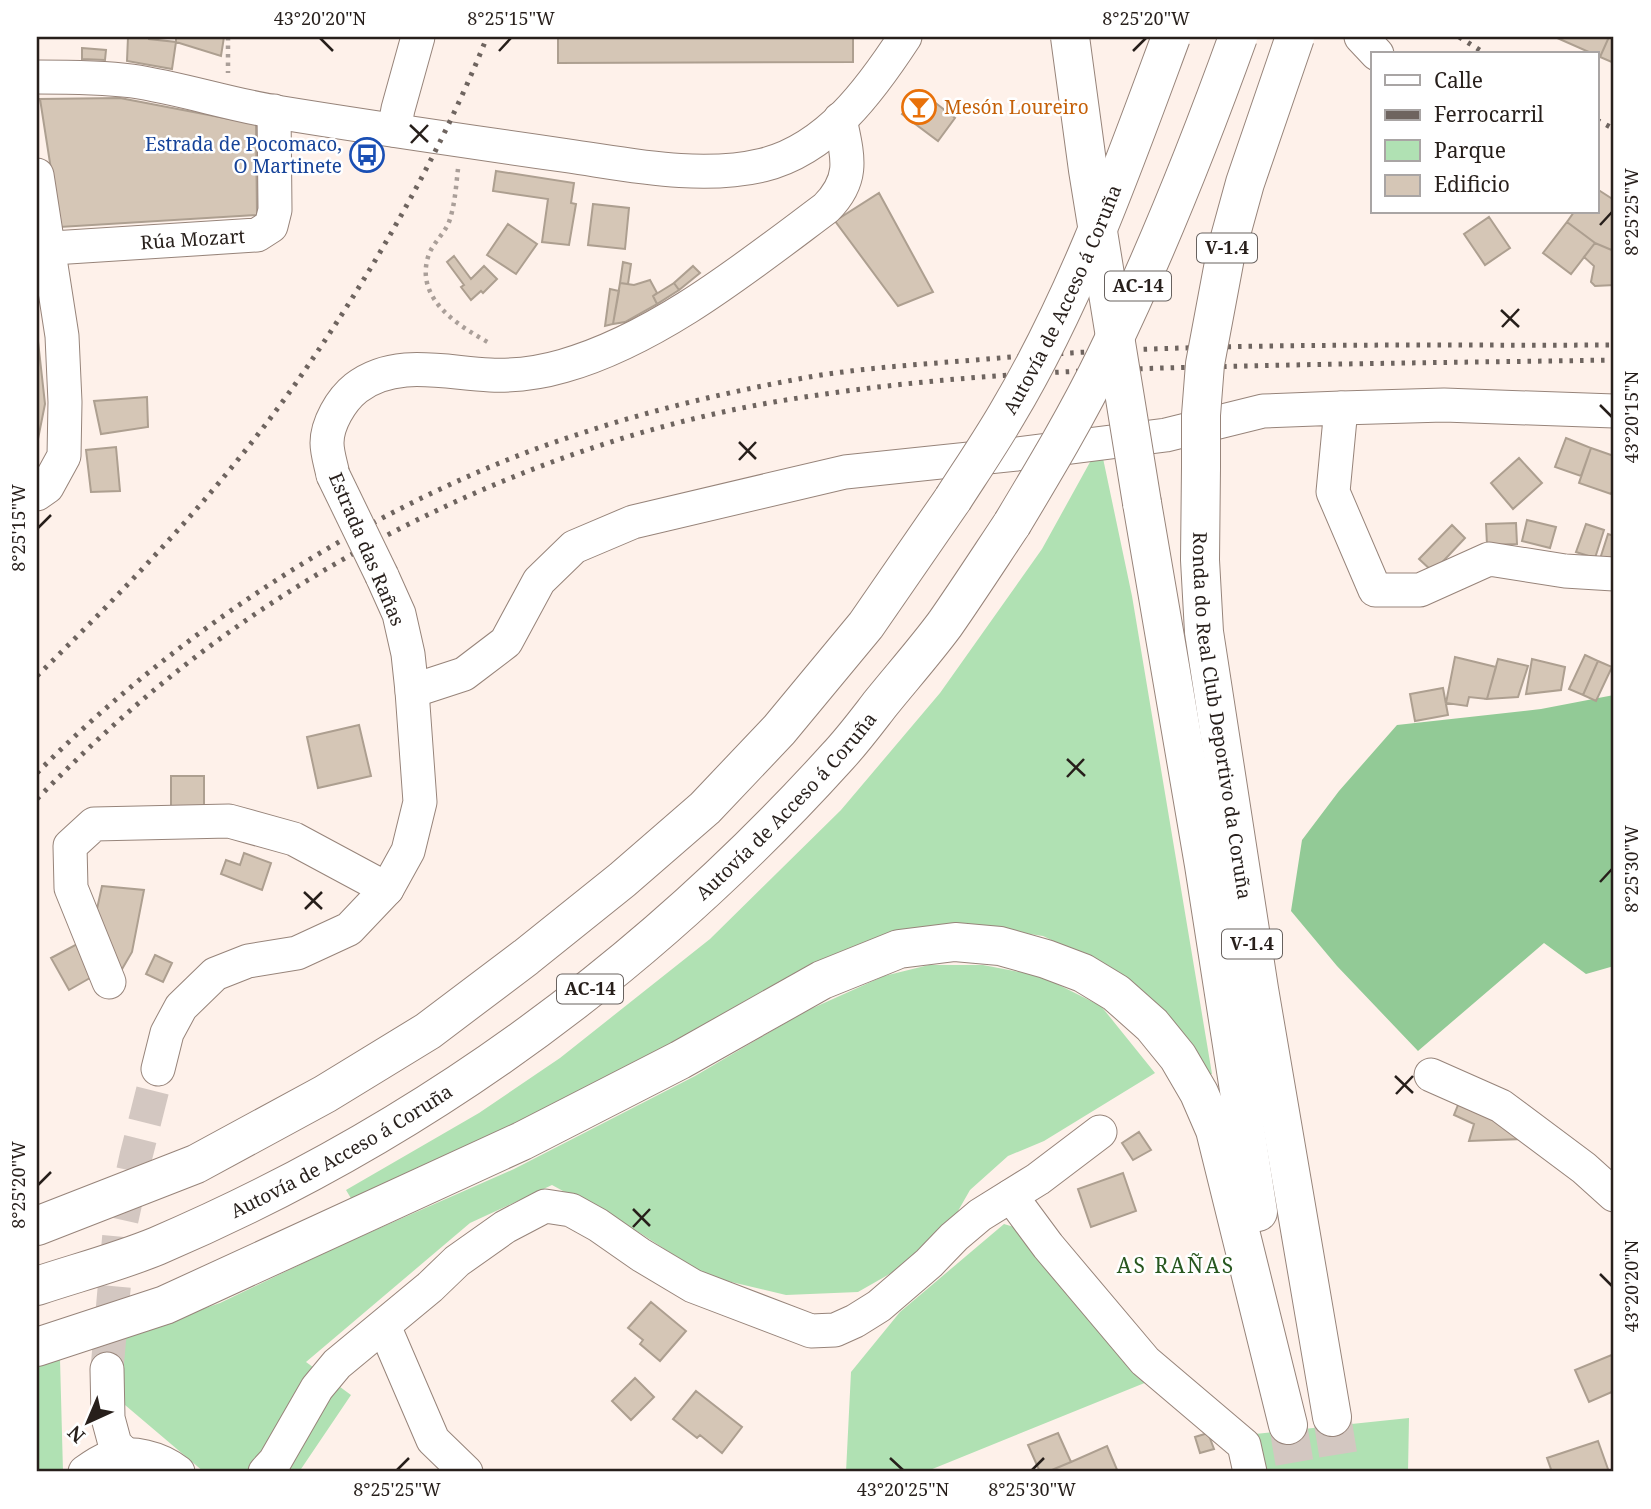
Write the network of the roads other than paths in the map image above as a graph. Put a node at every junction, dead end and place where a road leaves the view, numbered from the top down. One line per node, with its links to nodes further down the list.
1 (418, 37): 12 (street)
2 (905, 37): 11 (street)
3 (1070, 37): 30 (highway, Ronda do Real Club Deportivo da Coruña / V-1.4, bridge)
4 (1171, 37): 27 (highway, Autovía de Acceso á Coruña / AC-14, bridge)
5 (1238, 37): 28 (highway, Autovía de Acceso á Coruña / AC-14, bridge)
6 (1295, 37): 32 (highway, Ronda do Real Club Deportivo da Coruña / V-1.4, bridge)
7 (1361, 37): 8 (street)
8 (1375, 52)
9 (37, 77): 10 (street)
10 (274, 111): 12 (street); 14 (street, Rúa Mozart)
11 (840, 120): 12 (street); 19 (street, Estrada das Rañas, bridge)
12 (394, 130)
13 (37, 175): 14 (street)
14 (43, 249): 17 (street)
15 (1340, 408): 16 (street); 18 (street); 19 (street)
16 (1614, 411)
17 (37, 494)
18 (1614, 574)
19 (412, 691): 20 (street, Estrada das Rañas)
20 (387, 889): 21 (street); 22 (street, Estrada das Rañas)
21 (109, 982)
22 (158, 1069)
23 (1431, 1076): 25 (street)
24 (1100, 1132): 26 (street)
25 (1614, 1195)
26 (1011, 1196): 29 (street); 39 (street)
27 (37, 1226)
28 (37, 1286)
29 (384, 1326): 37 (street); 38 (street)
30 (37, 1347)
31 (107, 1369): 33 (street)
32 (1332, 1417)
33 (108, 1418): 34 (street); 35 (street)
34 (127, 1456): 35 (street); 36 (street)
35 (90, 1469)
36 (178, 1472)
37 (265, 1472)
38 (466, 1472)
39 (1250, 1472)

